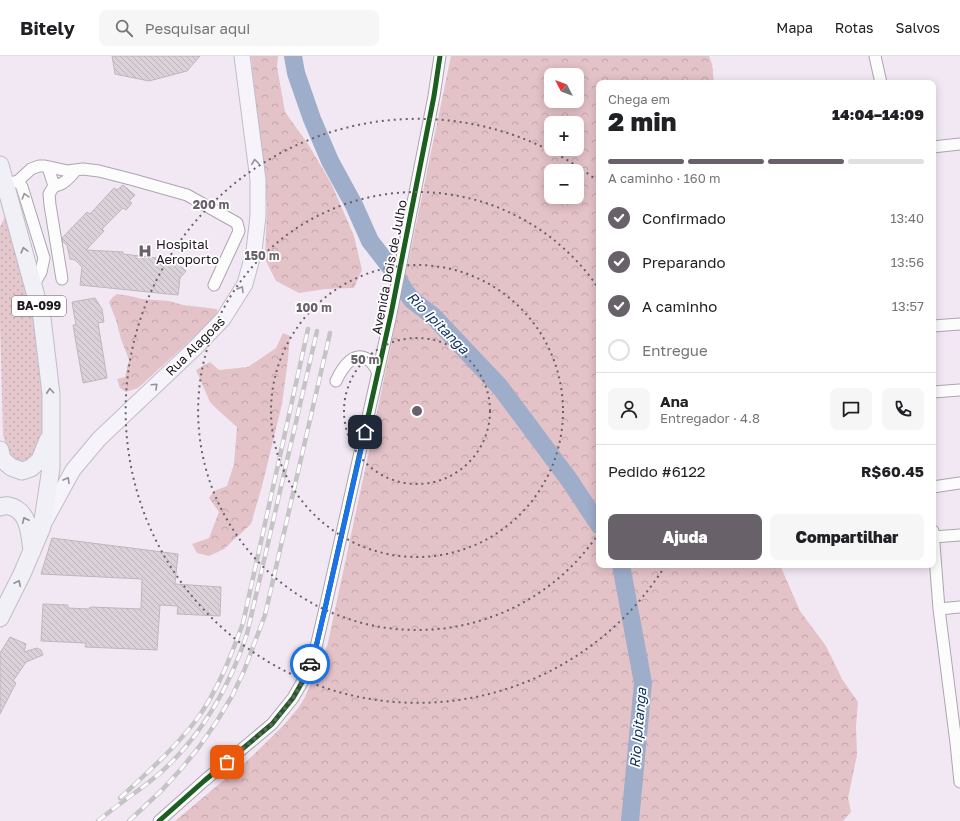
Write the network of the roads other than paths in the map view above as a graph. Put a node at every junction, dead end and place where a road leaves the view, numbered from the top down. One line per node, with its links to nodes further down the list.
1 (242, 56): 25 (main road, Rua Alagoas, one-way to 1)
2 (440, 56): 16 (street, Avenida Dois de Julho)
3 (875, 56): 4 (street)
4 (880, 80)
5 (960, 144): 6 (street)
6 (936, 147)
7 (0, 165): 10 (highway, BA-099)
8 (48, 167): 9 (street); 10 (street); 11 (street)
9 (76, 170): 11 (street); 13 (street)
10 (12, 182): 20 (highway, BA-099, one-way to 10)
11 (54, 186): 12 (street)
12 (62, 279)
13 (214, 285)
14 (960, 324): 15 (street)
15 (936, 326)
16 (378, 373): 17 (street); 34 (street, Avenida Dois de Julho)
17 (336, 381)
18 (960, 390): 19 (street)
19 (936, 392)
20 (51, 430): 21 (highway); 25 (highway, BA-099)
21 (0, 450)
22 (960, 483): 23 (street)
23 (936, 486)
24 (0, 507): 28 (highway, one-way to 24)
25 (42, 527): 28 (highway, BA-099)
26 (960, 535): 27 (street)
27 (936, 538)
28 (32, 551): 32 (highway, BA-099, one-way to 28)
29 (936, 566): 31 (street)
30 (960, 607): 31 (street)
31 (939, 609): 33 (street)
32 (0, 618)
33 (960, 782)
34 (159, 821)

